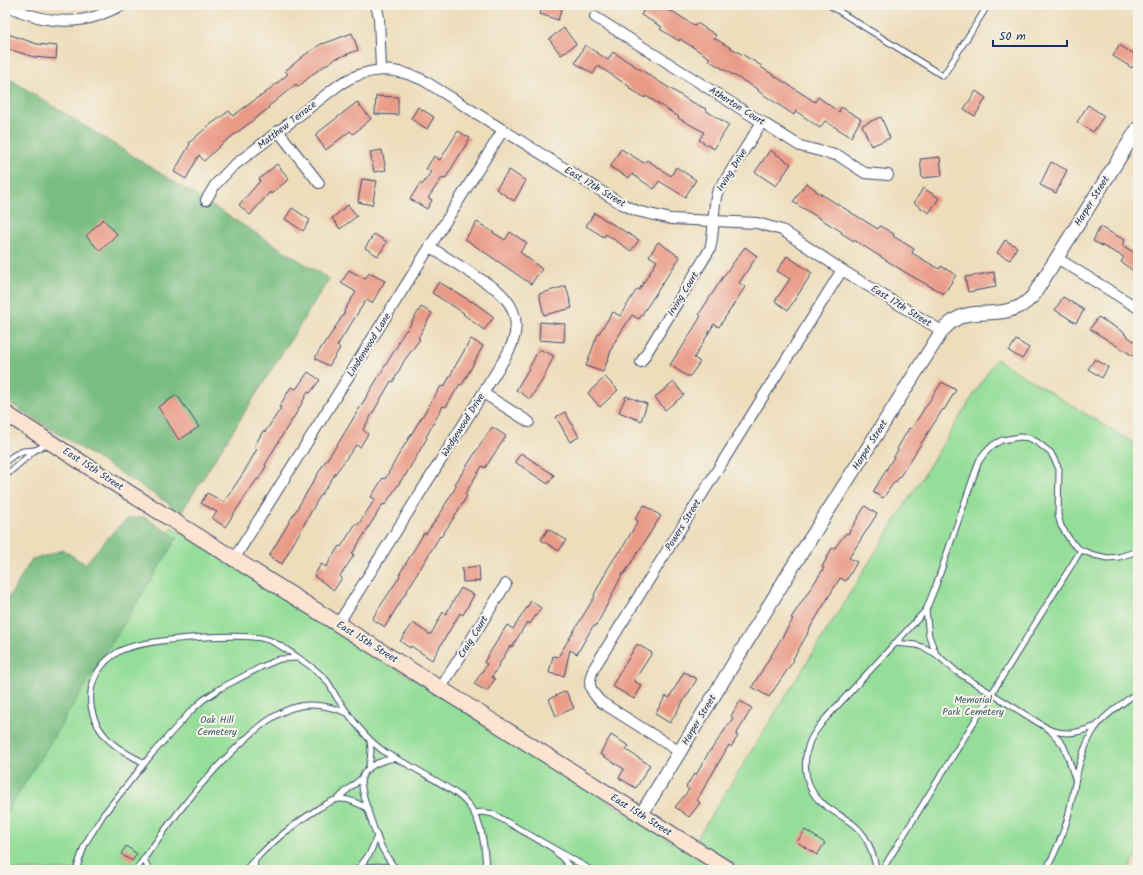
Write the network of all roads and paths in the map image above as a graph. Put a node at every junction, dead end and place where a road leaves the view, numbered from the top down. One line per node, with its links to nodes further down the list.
1 (6, 5): 2 (street)
2 (123, 5)
3 (376, 5): 7 (street)
4 (829, 5): 5 (lane)
5 (988, 5)
6 (595, 17): 8 (street, Atherton Court)
7 (381, 70): 10 (street, East 17th Street); 11 (street, Matthew Terrace)
8 (762, 122): 12 (street, Atherton Court); 15 (street, Irving Drive)
9 (1138, 128): 17 (street, Harper Street)
10 (503, 130): 15 (street, East 17th Street); 16 (street, Lindenwood Lane)
11 (278, 131): 13 (street); 14 (street, Matthew Terrace)
12 (888, 175)
13 (319, 183)
14 (206, 200)
15 (713, 221): 18 (street, East 17th Street); 21 (street, Irving Court)
16 (430, 248): 22 (street, Wedgewood Drive); 31 (street, Lindenwood Lane)
17 (1057, 258): 19 (street); 20 (street, Harper Street)
18 (842, 270): 20 (street, East 17th Street); 45 (street, Powers Street)
19 (1138, 308)
20 (942, 331): 45 (street, Harper Street)
21 (641, 362)
22 (483, 393): 24 (street); 34 (street, Wedgewood Drive)
23 (5, 413): 25 (main road, East 15th Street)
24 (529, 422)
25 (50, 442): 26 (lane); 31 (main road, East 15th Street)
26 (36, 450): 27 (lane); 28 (lane)
27 (5, 462)
28 (5, 476)
29 (1081, 550): 30 (lane); 33 (lane); 40 (lane)
30 (1138, 551)
31 (234, 559): 34 (main road, East 15th Street)
32 (506, 584): 38 (street, Craig Court)
33 (926, 610): 35 (lane); 36 (lane)
34 (338, 624): 38 (main road, East 15th Street)
35 (895, 644): 36 (lane); 70 (lane)
36 (936, 654): 40 (lane)
37 (298, 658): 41 (lane); 47 (lane); 47 (lane)
38 (440, 689): 54 (main road, East 15th Street)
39 (1138, 692): 42 (lane)
40 (992, 693): 43 (lane); 71 (lane)
41 (348, 713): 44 (lane); 57 (lane)
42 (1097, 726): 43 (lane); 50 (lane)
43 (1050, 730): 50 (lane)
44 (370, 741): 46 (lane); 48 (lane)
45 (680, 752): 54 (street, Harper Street)
46 (396, 758): 48 (lane); 53 (lane)
47 (144, 763): 60 (lane)
48 (368, 769): 49 (lane)
49 (362, 778): 51 (lane); 52 (lane)
50 (1075, 778): 72 (lane)
51 (338, 799): 52 (lane); 58 (lane)
52 (368, 809): 55 (lane)
53 (474, 813): 56 (lane); 66 (lane)
54 (641, 815): 69 (main road, East 15th Street)
55 (377, 836): 59 (lane); 65 (lane)
56 (552, 847): 67 (lane); 68 (lane)
57 (144, 859): 61 (lane); 62 (lane)
58 (255, 860): 63 (lane); 64 (lane)
59 (357, 869): 65 (lane)
60 (76, 870)
61 (136, 870)
62 (149, 870)
63 (245, 870)
64 (254, 870)
65 (396, 870)
66 (486, 870)
67 (571, 870)
68 (591, 870)
69 (729, 870)
70 (877, 870)
71 (882, 870)
72 (1046, 870)

